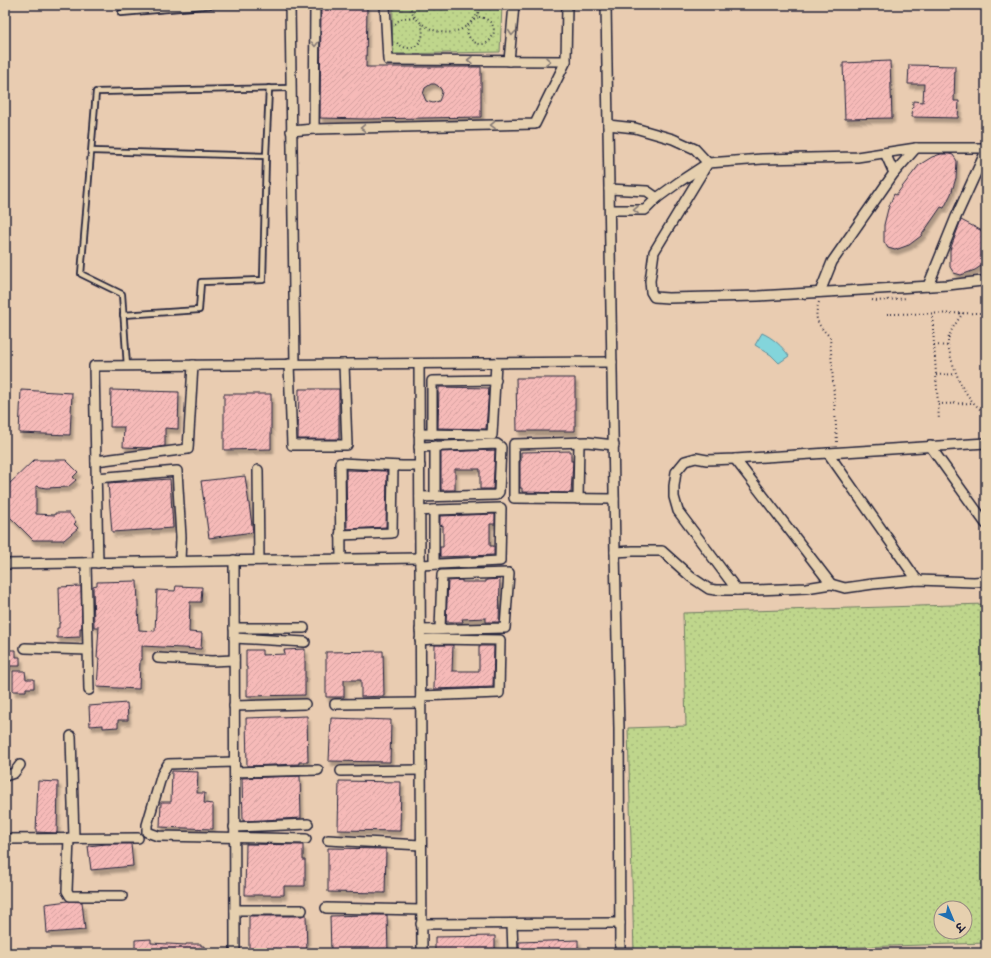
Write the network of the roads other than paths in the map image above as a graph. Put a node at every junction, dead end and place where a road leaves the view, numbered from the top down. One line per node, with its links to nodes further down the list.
1 (243, 5): 8 (lane)
2 (290, 5): 12 (street)
3 (315, 5): 14 (street, one-way to 14)
4 (385, 5): 9 (street, one-way to 4)
5 (514, 5): 9 (street, one-way to 9)
6 (567, 5): 10 (street)
7 (606, 5): 13 (street)
8 (121, 12)
9 (509, 60): 10 (street, one-way to 10)
10 (566, 61): 14 (street, one-way to 14)
11 (268, 88): 12 (lane); 18 (lane); 21 (lane)
12 (291, 88): 15 (street)
13 (608, 125): 22 (street); 24 (street)
14 (314, 129): 15 (street)
15 (291, 131): 33 (street)
16 (916, 148): 17 (street); 20 (street); 23 (street)
17 (986, 148)
18 (92, 151): 21 (lane); 30 (lane)
19 (986, 151): 28 (street)
20 (885, 152): 22 (street); 23 (street)
21 (266, 156): 30 (lane)
22 (708, 163): 25 (street); 29 (street)
23 (894, 173): 29 (street)
24 (609, 189): 25 (street); 26 (street)
25 (657, 198): 26 (street, one-way to 26)
26 (610, 210): 31 (street)
27 (986, 282): 28 (street)
28 (928, 286): 29 (street)
29 (824, 292)
30 (123, 315): 37 (lane)
31 (612, 362): 32 (street); 43 (street)
32 (496, 363): 35 (street); 38 (street)
33 (292, 364): 34 (street); 34 (street); 36 (street)
34 (344, 364): 35 (street)
35 (419, 364): 39 (street)
36 (193, 365): 37 (street); 49 (street)
37 (127, 366): 49 (street)
38 (496, 380): 40 (street); 40 (street)
39 (419, 434): 40 (street); 46 (street)
40 (432, 434)
41 (579, 442): 43 (street); 56 (street); 56 (street)
42 (986, 443): 45 (street)
43 (614, 445): 57 (street)
44 (435, 446): 46 (street); 54 (street); 54 (street)
45 (930, 446): 47 (street); 60 (street)
46 (420, 447): 51 (street)
47 (828, 453): 48 (street); 72 (street)
48 (735, 459): 74 (street); 75 (street)
49 (96, 461): 53 (street)
50 (393, 466): 51 (street); 61 (street); 61 (street)
51 (420, 466): 55 (street)
52 (258, 470): 65 (street)
53 (96, 478): 66 (street); 69 (street)
54 (435, 496): 55 (street)
55 (420, 497): 59 (street)
56 (578, 499): 57 (street)
57 (614, 499): 62 (street)
58 (434, 510): 59 (street); 71 (street); 71 (street)
59 (420, 511): 67 (street)
60 (986, 524)
61 (340, 534): 63 (street)
62 (615, 552): 75 (street); 113 (street)
63 (341, 559): 65 (street); 67 (street)
64 (234, 560): 65 (street); 66 (street); 76 (street)
65 (259, 560)
66 (180, 561): 69 (street)
67 (420, 561): 71 (street); 79 (street)
68 (86, 563): 69 (street); 70 (street); 84 (street)
69 (98, 563)
70 (5, 564)
71 (434, 564)
72 (917, 580): 73 (street); 74 (street)
73 (986, 581)
74 (831, 584): 75 (street)
75 (737, 590)
76 (234, 628): 77 (street); 80 (street)
77 (304, 628)
78 (440, 629): 78 (street); 79 (street)
79 (420, 630): 81 (street)
80 (234, 638): 82 (street); 86 (street)
81 (420, 640): 88 (street); 88 (street)
82 (305, 642)
83 (25, 648): 84 (street)
84 (88, 650): 87 (street)
85 (158, 658): 86 (street)
86 (234, 660): 91 (street)
87 (89, 690)
88 (421, 700): 90 (street); 96 (street)
89 (306, 704): 91 (street)
90 (335, 704)
91 (234, 706): 94 (street)
92 (71, 736): 102 (street)
93 (20, 765): 98 (street)
94 (234, 767): 95 (street); 100 (street); 104 (street)
95 (318, 770)
96 (421, 770): 97 (street); 107 (street)
97 (341, 771)
98 (5, 776)
99 (308, 824): 100 (street)
100 (234, 827): 104 (street)
101 (5, 838): 102 (street)
102 (71, 838): 103 (street); 108 (street)
103 (138, 838)
104 (234, 838): 105 (street); 110 (street)
105 (306, 839)
106 (328, 840): 107 (street)
107 (421, 845): 112 (street)
108 (122, 896)
109 (326, 908): 112 (street)
110 (235, 910): 111 (street); 116 (street)
111 (302, 910)
112 (421, 910): 114 (street)
113 (620, 923): 115 (street); 119 (street)
114 (421, 924): 115 (street); 117 (street)
115 (512, 924): 118 (street)
116 (235, 953)
117 (422, 953)
118 (513, 953)
119 (620, 953)

